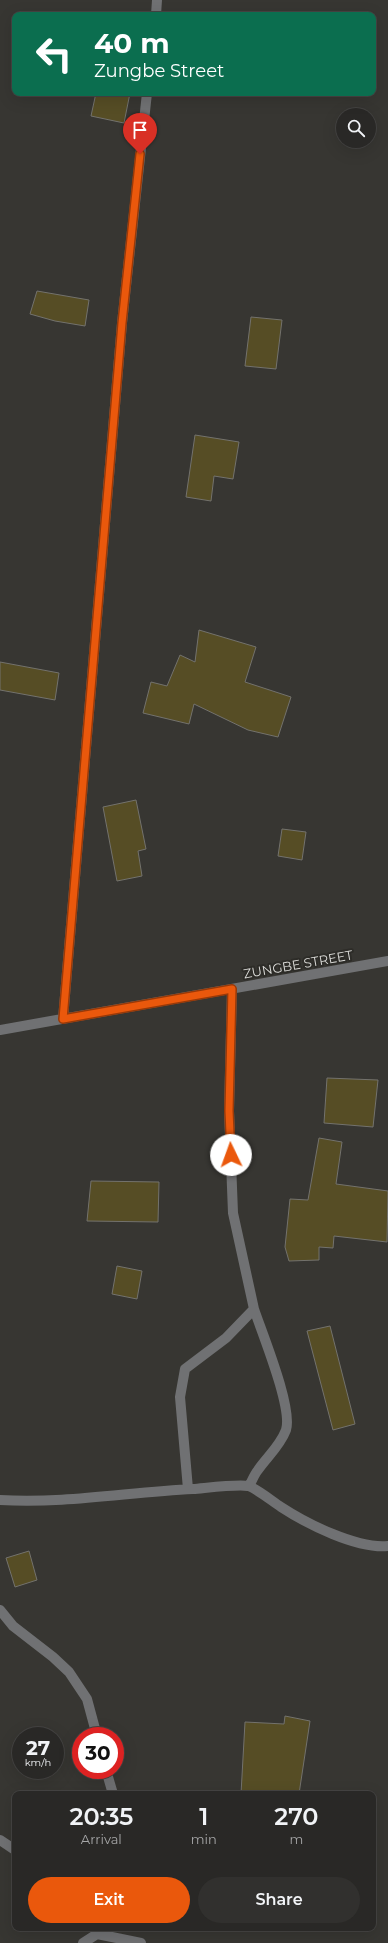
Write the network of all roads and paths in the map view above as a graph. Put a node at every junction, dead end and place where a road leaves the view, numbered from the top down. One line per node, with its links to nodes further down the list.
1 (157, 0): 2 (street)
2 (156, 12)
3 (147, 96): 6 (street)
4 (388, 961): 5 (street, ZUNGBE STREET)
5 (232, 989): 6 (street, ZUNGBE STREET); 8 (street)
6 (63, 1019): 7 (street, ZUNGBE STREET)
7 (0, 1030)
8 (254, 1309): 9 (street); 10 (street)
9 (248, 1486): 10 (street); 12 (street)
10 (188, 1489): 11 (street)
11 (0, 1500)
12 (388, 1546)
13 (0, 1610): 14 (street)
14 (95, 1727)
15 (109, 1779): 16 (street)
16 (112, 1791)
17 (0, 1840): 18 (street)
18 (12, 1848)
19 (96, 1931): 21 (street)
20 (100, 1931): 22 (street)
21 (83, 1943)
22 (141, 1943)

